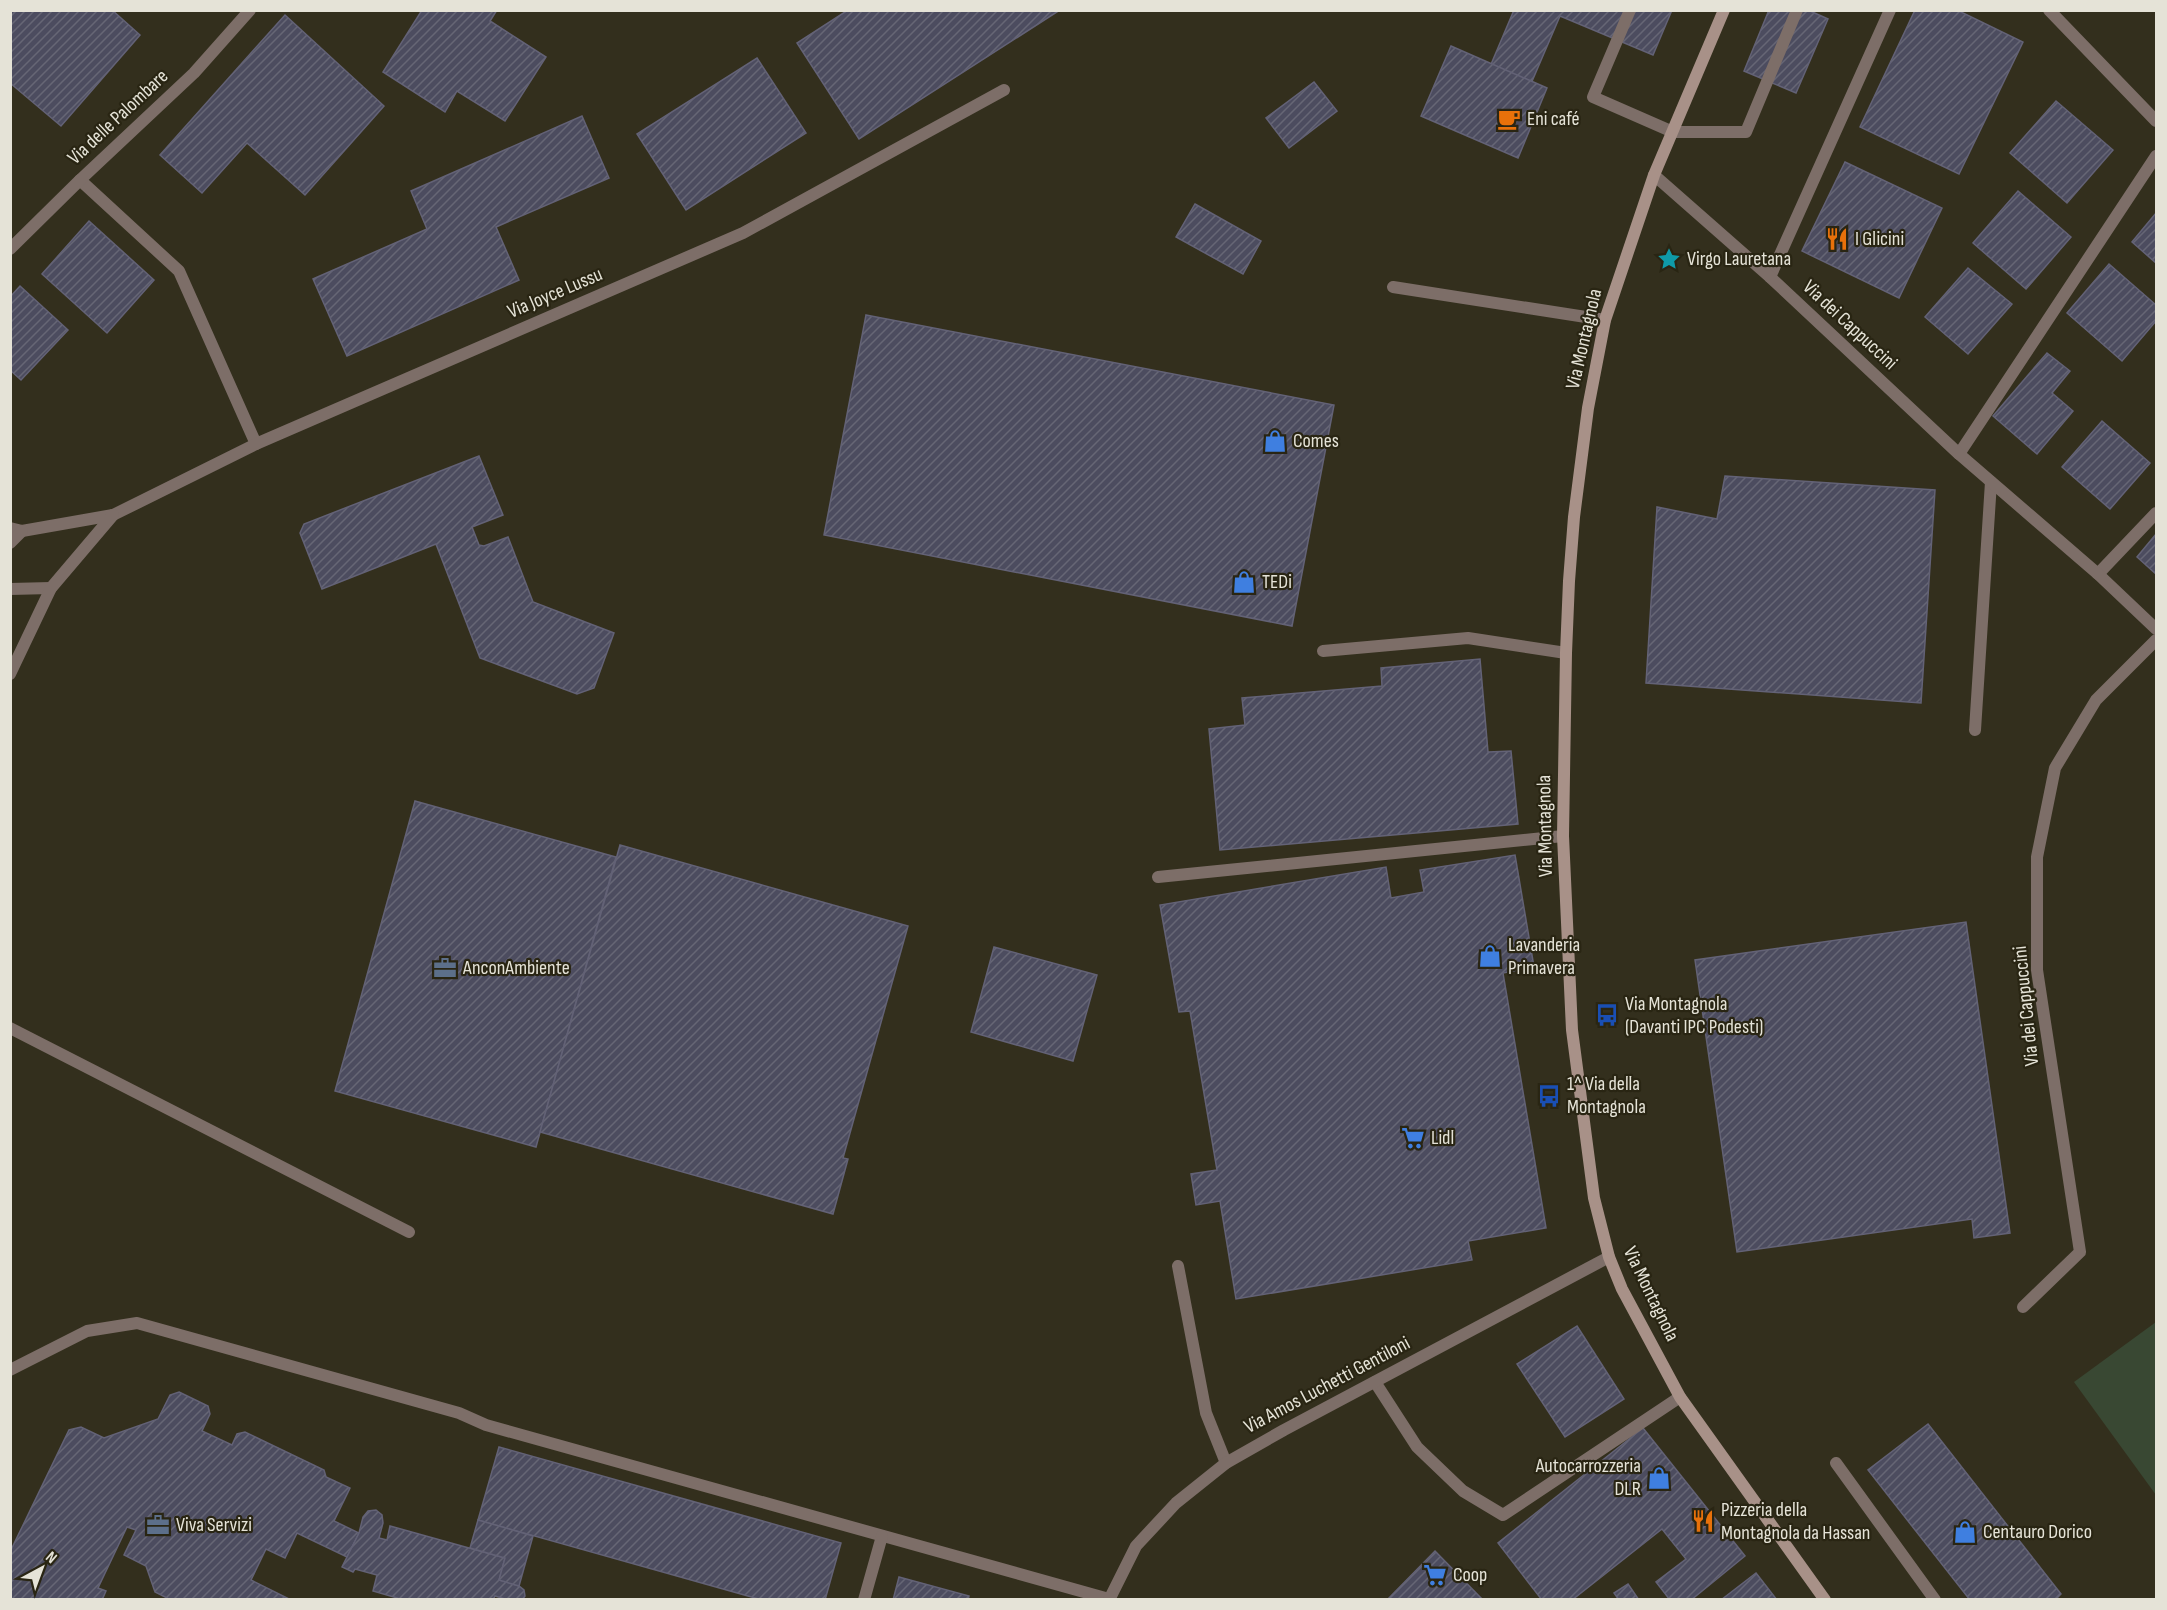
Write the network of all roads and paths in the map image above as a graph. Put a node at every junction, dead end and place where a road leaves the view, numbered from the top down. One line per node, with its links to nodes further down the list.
1 (250, 10): 12 (street, Via delle Palombare)
2 (1630, 10): 9 (street)
3 (1724, 10): 9 (main road, Via Montagnola)
4 (1797, 10): 9 (street)
5 (1890, 10): 14 (street)
6 (2049, 10): 8 (street)
7 (1004, 90): 17 (street, Via Joyce Lussu)
8 (2157, 121)
9 (1672, 132): 11 (main road, Via Montagnola)
10 (2157, 156): 18 (street)
11 (1654, 175): 14 (street, Via dei Cappuccini); 16 (main road, Via Montagnola)
12 (80, 180): 13 (street, Via delle Palombare); 17 (street)
13 (10, 249)
14 (1770, 277): 18 (street, Via dei Cappuccini)
15 (1393, 287): 16 (street)
16 (1605, 320): 30 (main road, Via Montagnola)
17 (256, 444): 21 (street, Via Joyce Lussu)
18 (1959, 454): 19 (street, Via dei Cappuccini)
19 (1991, 482): 24 (street, Via dei Cappuccini); 32 (street)
20 (2157, 513): 24 (street)
21 (114, 515): 22 (street, Via Joyce Lussu); 25 (street, Via Joyce Lussu)
22 (16, 529): 23 (street, Via Joyce Lussu)
23 (10, 543)
24 (2098, 574): 27 (street, Via dei Cappuccini)
25 (51, 588): 26 (street); 31 (street, Via Joyce Lussu)
26 (10, 589)
27 (2157, 629)
28 (2157, 640): 39 (street, Via dei Cappuccini)
29 (1323, 651): 30 (street)
30 (1566, 653): 33 (main road, Via Montagnola)
31 (10, 674)
32 (1975, 730)
33 (1563, 836): 34 (street); 37 (main road, Via Montagnola)
34 (1158, 877)
35 (10, 1028): 36 (street)
36 (409, 1232)
37 (1609, 1257): 41 (street, Via Amos Luchetti Gentiloni); 42 (main road, Via Montagnola)
38 (1178, 1266): 43 (street)
39 (2024, 1307)
40 (10, 1370): 45 (street)
41 (1375, 1382): 42 (street); 43 (street, Via Amos Luchetti Gentiloni)
42 (1680, 1396): 48 (main road, Via Montagnola)
43 (1226, 1463): 47 (street, Via Amos Luchetti Gentiloni)
44 (1836, 1463): 49 (street)
45 (882, 1536): 46 (street); 47 (street)
46 (864, 1599)
47 (1109, 1599)
48 (1825, 1599)
49 (1935, 1599)

